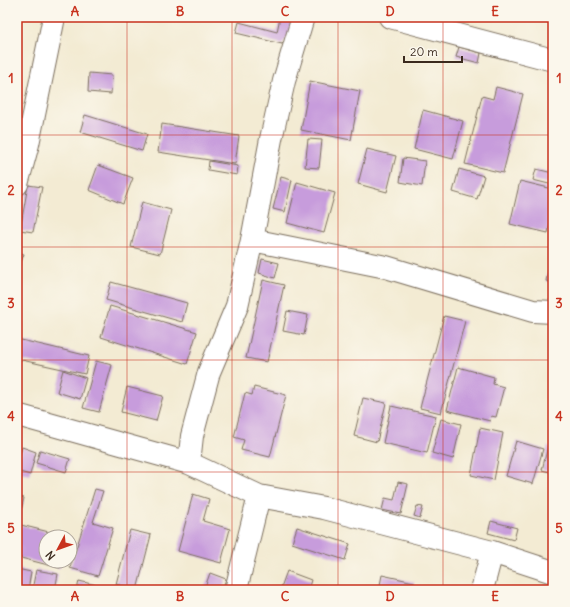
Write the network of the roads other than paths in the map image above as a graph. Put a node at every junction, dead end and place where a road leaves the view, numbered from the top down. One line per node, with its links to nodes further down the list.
1 (54, 17): 5 (street)
2 (303, 17): 6 (street)
3 (390, 17): 4 (street)
4 (553, 60)
5 (17, 184)
6 (252, 240): 7 (street); 9 (street)
7 (553, 312)
8 (17, 415): 9 (street)
9 (189, 463): 10 (street)
10 (259, 496): 11 (street); 13 (street)
11 (492, 552): 12 (street); 14 (street)
12 (553, 572)
13 (236, 590)
14 (482, 590)

